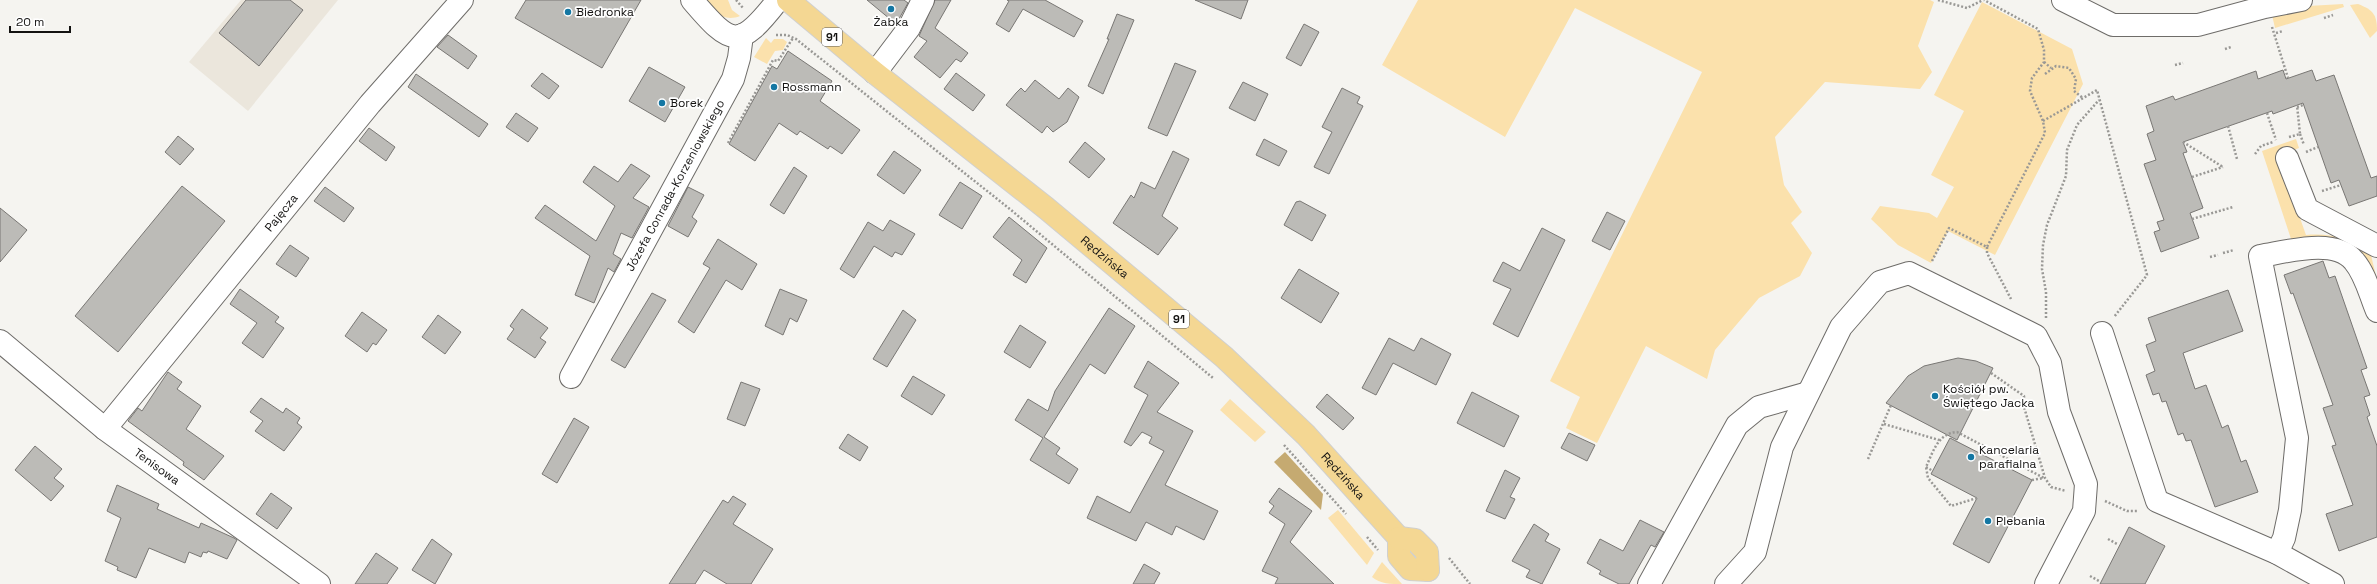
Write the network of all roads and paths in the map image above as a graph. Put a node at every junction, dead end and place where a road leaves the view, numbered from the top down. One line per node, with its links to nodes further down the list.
1 (462, 0): 64 (street, Pajęcza)
2 (692, 0): 15 (street)
3 (778, 0): 15 (street)
4 (788, 0): 24 (main road, Rędzińska / 91)
5 (923, 0): 24 (street)
6 (1938, 0): 7 (path)
7 (1984, 0): 20 (path)
8 (2063, 0): 9 (street)
9 (2301, 0)
10 (2333, 15): 11 (path)
11 (2324, 18)
12 (2270, 21): 26 (path)
13 (2283, 31): 14 (path)
14 (2276, 33)
15 (742, 35): 59 (street, Józefa Conrada-Korzeniowskiego)
16 (774, 35): 17 (path)
17 (793, 38): 37 (path); 60 (path)
18 (2231, 47): 19 (path)
19 (2225, 49)
20 (2044, 62): 23 (path); 31 (path)
21 (2183, 63): 22 (path)
22 (2175, 65)
23 (2052, 68): 25 (path); 27 (path)
24 (875, 73): 83 (main road, Rędzińska / 91)
25 (2045, 74)
26 (2288, 78)
27 (2083, 98): 28 (path); 31 (path)
28 (2099, 100): 55 (path); 56 (path)
29 (2303, 105): 33 (path)
30 (2267, 112): 38 (path)
31 (2043, 121): 48 (path)
32 (2228, 126): 41 (path)
33 (2300, 134): 34 (path); 35 (path)
34 (2294, 135)
35 (2302, 137)
36 (2184, 142): 42 (path)
37 (728, 143)
38 (2288, 147): 39 (path); 40 (path); 47 (street)
39 (2318, 147)
40 (2255, 154)
41 (2237, 159)
42 (2192, 177)
43 (2342, 185): 44 (path)
44 (2314, 194)
45 (2233, 207): 46 (path)
46 (2192, 219)
47 (2377, 246)
48 (1987, 247): 53 (path); 56 (path)
49 (2234, 250): 50 (path)
50 (2223, 253)
51 (2218, 255): 52 (path)
52 (2210, 257)
53 (1932, 262)
54 (2377, 311): 80 (street)
55 (2102, 333): 80 (street)
56 (2032, 334): 61 (street); 88 (street)
57 (0, 341): 64 (street, Tenisowa)
58 (1991, 373): 70 (path)
59 (571, 377)
60 (1219, 384)
61 (1808, 393): 86 (street); 87 (street)
62 (1891, 405): 63 (path)
63 (1884, 424): 65 (path); 67 (path)
64 (105, 429): 85 (street, Tenisowa)
65 (1939, 440): 68 (path); 70 (path)
66 (1280, 442): 76 (path)
67 (1868, 460)
68 (1926, 466): 69 (path); 73 (path)
69 (1933, 470)
70 (2044, 478): 71 (path); 72 (path)
71 (2032, 480)
72 (2051, 487)
73 (1977, 498)
74 (2112, 502): 75 (path)
75 (2131, 511)
76 (1348, 515)
77 (1363, 532): 81 (path)
78 (2108, 539): 79 (path)
79 (2117, 544)
80 (2277, 553): 89 (street)
81 (1382, 556)
82 (2090, 576): 84 (path)
83 (1434, 577)
84 (2099, 581)
85 (319, 584)
86 (1649, 584)
87 (1726, 584)
88 (2046, 584)
89 (2333, 584)

